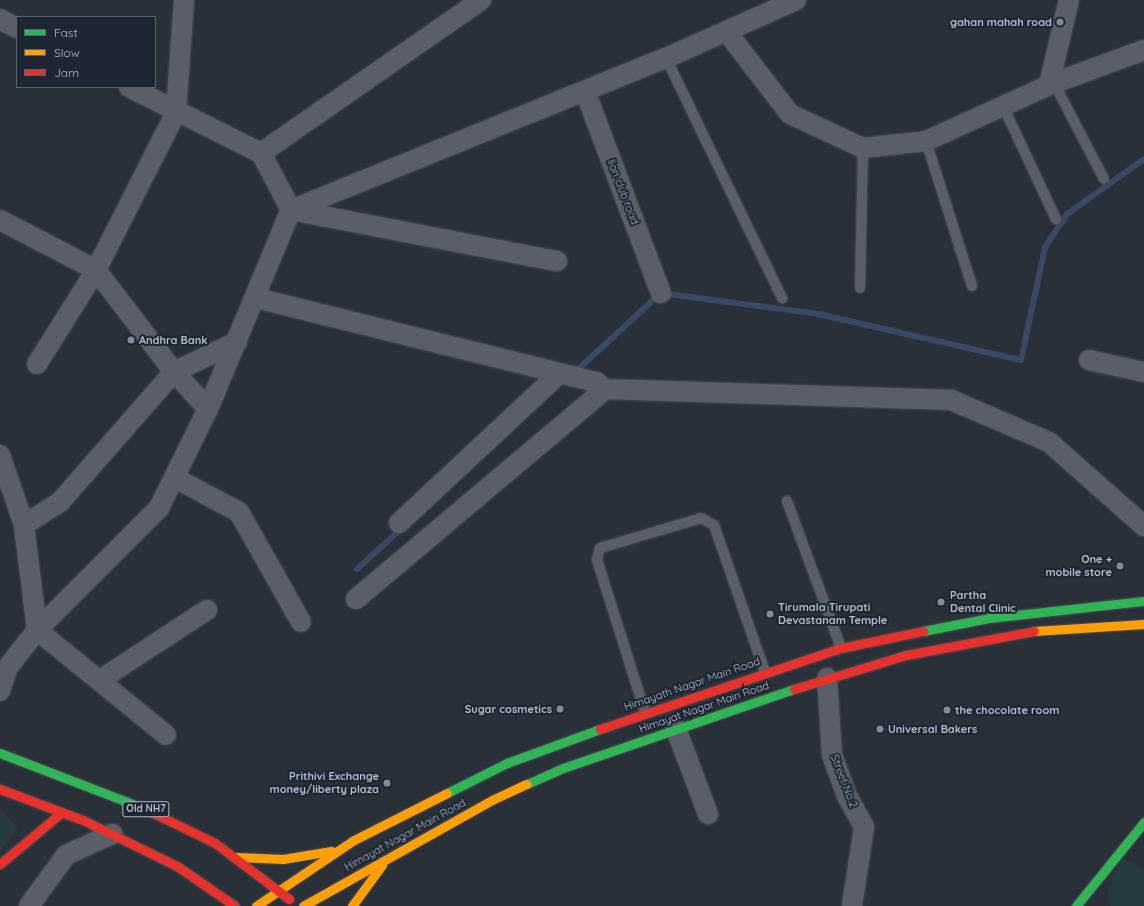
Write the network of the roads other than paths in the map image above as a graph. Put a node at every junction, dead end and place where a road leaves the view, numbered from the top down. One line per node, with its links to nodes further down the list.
1 (184, 0): 14 (street)
2 (481, 0): 17 (street)
3 (796, 0): 7 (street)
4 (1069, 0): 10 (street)
5 (0, 19): 6 (street)
6 (16, 27)
7 (727, 32): 9 (street); 16 (street)
8 (1144, 50): 10 (street)
9 (666, 58): 12 (street); 28 (lane)
10 (1052, 84): 13 (street); 18 (lane)
11 (131, 88): 14 (street)
12 (585, 91): 19 (street); 26 (street, lion club road)
13 (1003, 106): 15 (street); 20 (lane)
14 (176, 112): 17 (street); 23 (street)
15 (926, 141): 16 (street); 24 (lane)
16 (863, 148): 25 (lane)
17 (261, 153): 19 (street)
18 (1104, 179)
19 (291, 210): 22 (street); 27 (street)
20 (1056, 219)
21 (0, 220): 23 (street)
22 (557, 261)
23 (96, 270): 31 (street); 32 (street)
24 (972, 286)
25 (860, 288)
26 (661, 293)
27 (256, 298): 29 (street); 34 (street)
28 (782, 298)
29 (237, 342): 32 (street); 36 (street)
30 (1089, 360): 33 (street)
31 (37, 364)
32 (174, 372): 36 (street); 41 (street)
33 (1144, 372)
34 (559, 374): 35 (street); 40 (street)
35 (601, 386): 42 (street); 43 (street)
36 (208, 409): 38 (street)
37 (0, 455): 41 (street)
38 (175, 478): 46 (street); 48 (street)
39 (787, 501): 49 (lane)
40 (399, 523)
41 (24, 525): 48 (street)
42 (1144, 526)
43 (356, 599)
44 (1144, 601): 49 (main road, Himayath Nagar Main Road)
45 (207, 610): 53 (street)
46 (301, 622)
47 (1144, 624): 52 (main road, Himayat Nagar Main Road)
48 (37, 630): 50 (street); 53 (street)
49 (841, 648): 51 (main road, Himayath Nagar Main Road)
50 (4, 659): 54 (street)
51 (765, 672): 55 (main road, Himayath Nagar Main Road); 55 (lane)
52 (827, 678): 56 (main road, Himayat Nagar Main Road); 75 (street, Street No.2)
53 (100, 680): 57 (street)
54 (0, 691)
55 (645, 712): 64 (main road, Himayath Nagar Main Road)
56 (676, 730): 61 (street); 66 (main road, Himayat Nagar Main Road)
57 (166, 735)
58 (0, 753): 65 (main road, Old NH7)
59 (0, 789): 60 (main road)
60 (62, 812): 63 (main road); 67 (main road)
61 (708, 814)
62 (1144, 822): 76 (main road)
63 (112, 834): 69 (street); 70 (main road)
64 (340, 850): 65 (main road); 68 (main road, Himayath Nagar Main Road)
65 (237, 857): 68 (main road, Old NH7)
66 (386, 859): 73 (main road, Himayat Nagar Main Road); 74 (main road)
67 (0, 864)
68 (280, 889): 71 (main road, Himayath Nagar Main Road); 72 (main road, Old NH7)
69 (29, 906)
70 (235, 906)
71 (256, 906)
72 (296, 906)
73 (303, 906)
74 (352, 906)
75 (852, 906)
76 (1076, 906)

